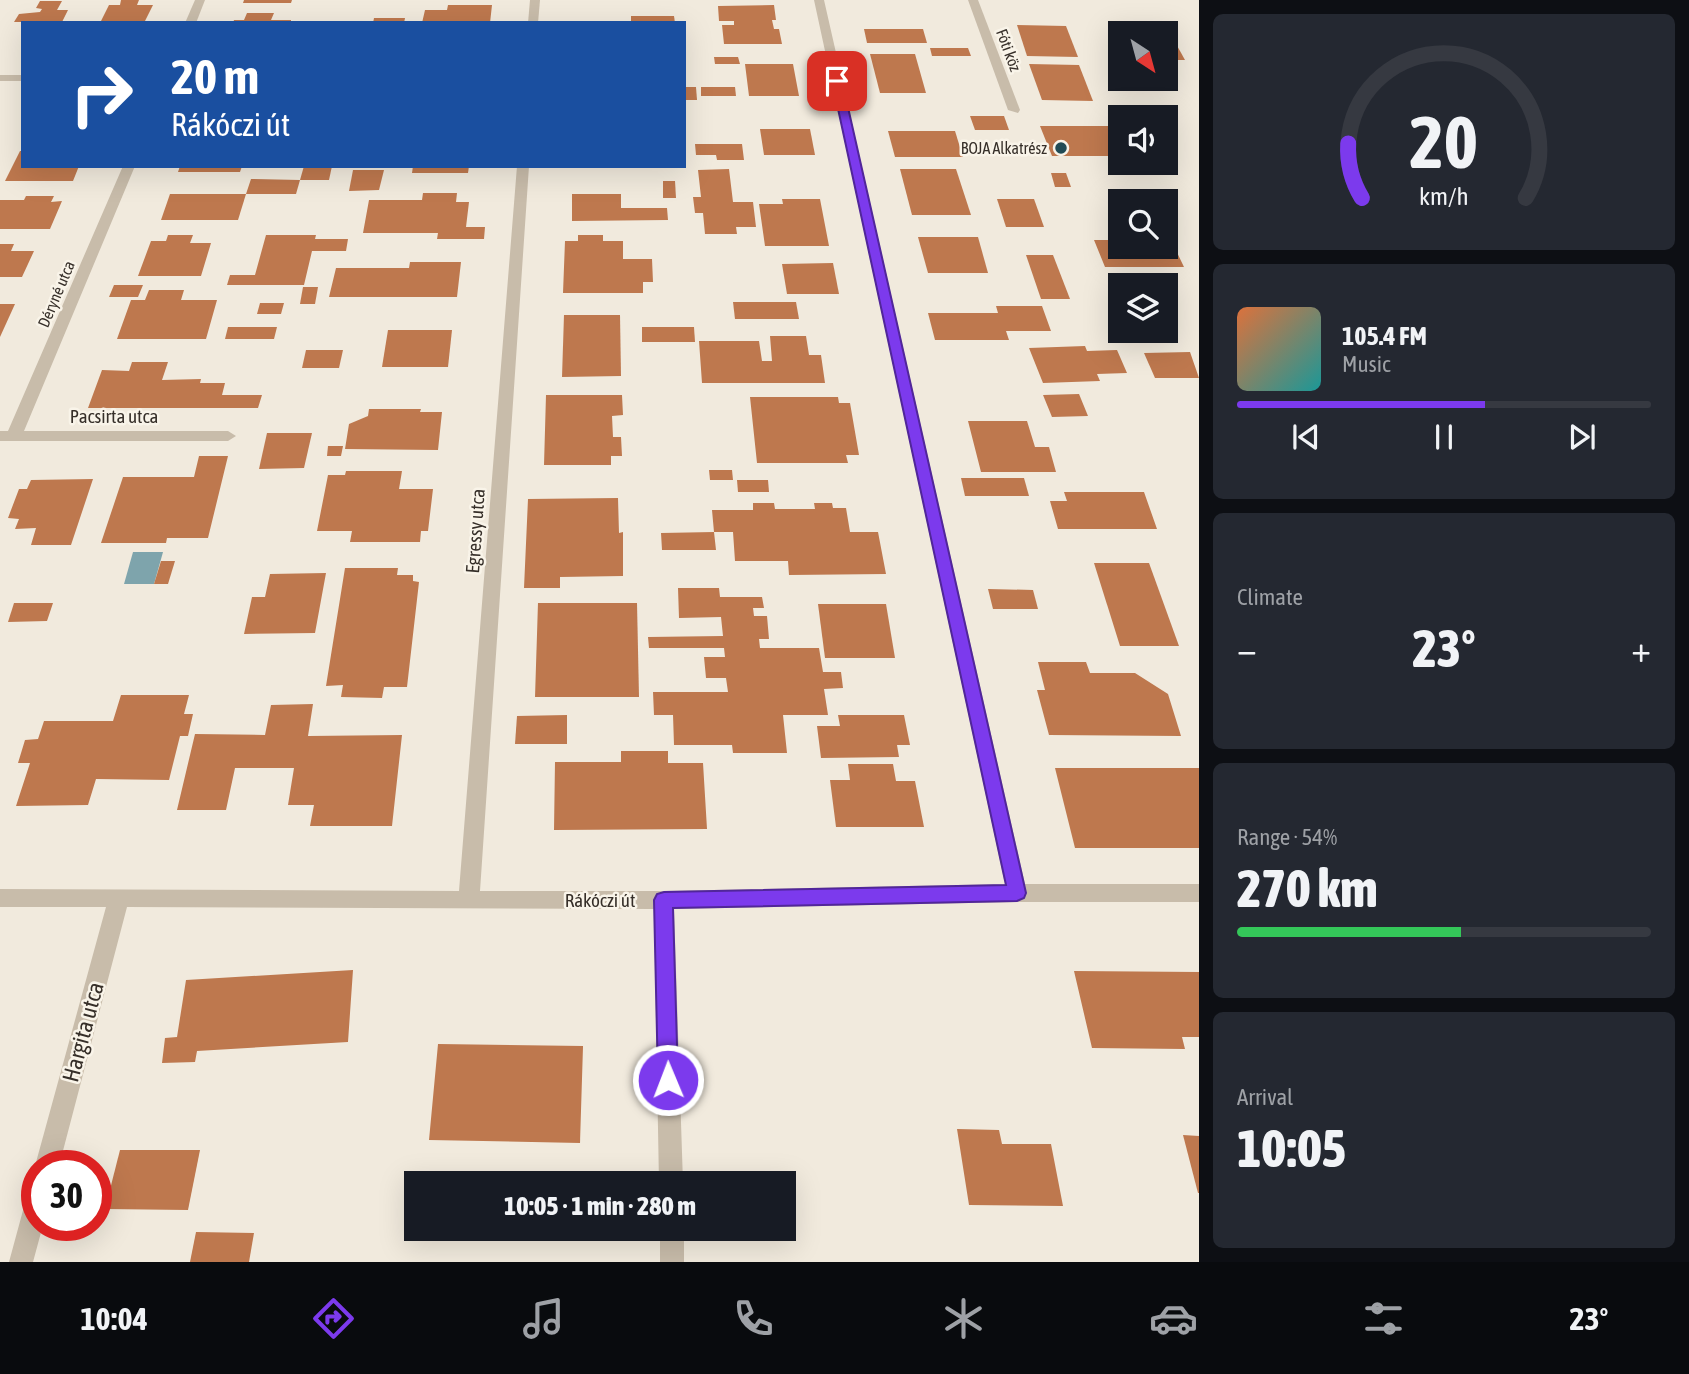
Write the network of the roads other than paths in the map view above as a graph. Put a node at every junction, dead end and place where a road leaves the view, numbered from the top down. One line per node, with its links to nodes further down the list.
1 (200, 0): 5 (street)
2 (535, 0): 6 (street)
3 (819, 0): 14 (street)
4 (973, 0): 9 (street, Fóti köz)
5 (191, 21)
6 (533, 21)
7 (0, 78): 8 (street)
8 (21, 78)
9 (1014, 110)
10 (128, 168): 12 (street, Déryné utca)
11 (523, 168): 18 (street, Egressy utca)
12 (7, 436): 13 (street, Pacsirta utca)
13 (228, 436)
14 (1017, 893): 15 (street, Rákóczi út); 19 (street, Rákóczi út)
15 (1199, 893)
16 (0, 898): 17 (street, Rákóczi út)
17 (119, 898): 18 (street, Rákóczi út); 20 (street, Hargita utca)
18 (469, 899): 19 (street, Rákóczi út)
19 (664, 900): 21 (street)
20 (51, 1150)
21 (670, 1171)
22 (27, 1241): 24 (street)
23 (672, 1241): 25 (street)
24 (21, 1262)
25 (672, 1262)

